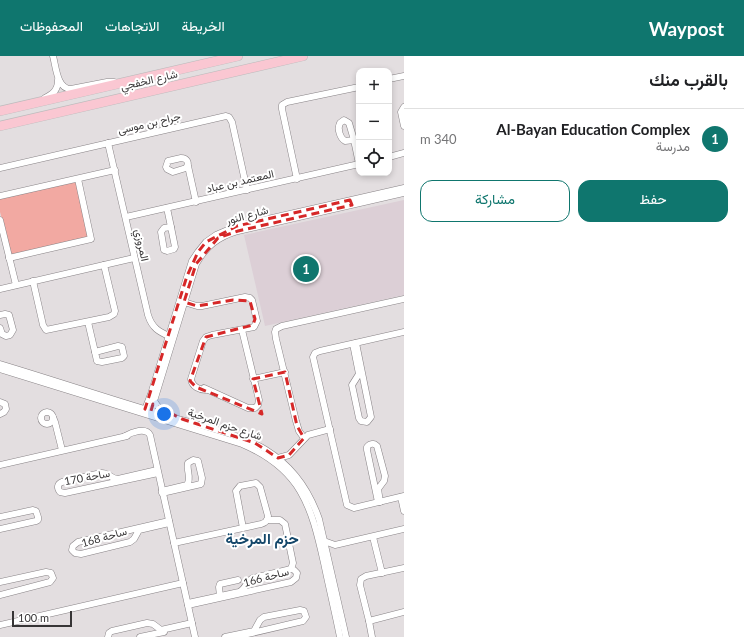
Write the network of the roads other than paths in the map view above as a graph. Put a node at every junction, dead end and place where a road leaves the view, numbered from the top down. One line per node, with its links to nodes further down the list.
1 (54, 56): 5 (street)
2 (238, 56): 7 (highway, شارع الخفجي)
3 (303, 56): 12 (highway, شارع الخفجي)
4 (404, 76): 6 (street)
5 (58, 78): 7 (street); 9 (street)
6 (392, 78)
7 (116, 85): 9 (highway, شارع الخفجي)
8 (356, 87): 24 (street)
9 (33, 104): 11 (highway, شارع الخفجي)
10 (404, 107): 13 (street)
11 (0, 111)
12 (0, 126)
13 (404, 126)
14 (354, 140): 16 (street)
15 (108, 143): 21 (street, جراح بن موسى); 22 (street, المروزي); 26 (street, جراح بن موسى)
16 (356, 150)
17 (404, 153): 18 (street)
18 (392, 156)
19 (356, 165): 24 (street, المعتمد بن عباد)
20 (188, 166): 29 (street)
21 (0, 168)
22 (114, 170): 23 (street); 32 (street, المروزي)
23 (78, 179): 28 (street); 35 (street)
24 (297, 179): 26 (street, المعتمد بن عباد)
25 (404, 188): 30 (street, شارع النور)
26 (247, 190): 29 (street, المعتمد بن عباد)
27 (404, 193): 30 (street, شارع النور)
28 (0, 196)
29 (196, 202): 31 (street, المعتمد بن عباد)
30 (351, 203): 42 (street, شارع النور); 48 (street, شارع النور)
31 (167, 208): 32 (street, المعتمد بن عباد); 34 (street)
32 (126, 217): 36 (street, المروزي)
33 (0, 220): 35 (street)
34 (171, 227)
35 (9, 258): 39 (street)
36 (134, 258): 37 (street); 48 (street, المروزي)
37 (104, 265): 38 (street); 44 (street)
38 (33, 281): 39 (street); 44 (street)
39 (16, 285): 40 (street)
40 (0, 289)
41 (404, 299): 53 (street)
42 (184, 302): 46 (street); 48 (street, شارع النور)
43 (0, 314): 45 (street)
44 (88, 322): 50 (street)
45 (0, 328)
46 (242, 330): 54 (street); 54 (street)
47 (404, 333): 49 (street)
48 (171, 337): 57 (street, شارع النور); 59 (street, شارع النور)
49 (354, 344): 55 (street); 56 (street); 65 (street)
50 (95, 352)
51 (0, 364): 58 (street, شارع حزم المرخية)
52 (0, 370): 61 (street, شارع حزم المرخية)
53 (285, 372): 54 (street); 66 (street)
54 (253, 379)
55 (355, 380): 56 (street); 56 (street)
56 (364, 382)
57 (151, 394): 58 (street); 61 (street, شارع النور)
58 (113, 399): 61 (street, شارع حزم المرخية)
59 (154, 400): 61 (street, شارع النور); 63 (street)
60 (0, 402): 62 (street)
61 (147, 412): 63 (street, شارع حزم المرخية); 120 (street, شارع حزم المرخية)
62 (0, 414)
63 (182, 419): 69 (street, شارع حزم المرخية)
64 (52, 420): 67 (street)
65 (330, 429): 66 (street); 81 (street)
66 (304, 438): 68 (street)
67 (60, 451): 70 (street); 72 (street)
68 (288, 455): 69 (street); 71 (street)
69 (278, 458): 71 (street, شارع حزم المرخية)
70 (0, 465)
71 (288, 467): 93 (street, شارع حزم المرخية)
72 (158, 472): 73 (street, ساحة 170); 76 (street, ساحة 170); 79 (street)
73 (109, 475): 76 (street); 76 (street, ساحة 170)
74 (190, 479): 78 (street); 78 (street); 79 (street)
75 (373, 481): 77 (street); 77 (street); 81 (street)
76 (106, 484)
77 (381, 484): 81 (street)
78 (195, 486): 79 (street)
79 (162, 492): 85 (street)
80 (402, 497): 81 (street); 82 (street)
81 (379, 502)
82 (404, 511)
83 (0, 517): 87 (street)
84 (267, 520): 86 (street); 86 (street); 96 (street)
85 (169, 522): 89 (street, ساحة 168); 90 (street, ساحة 168); 92 (street)
86 (245, 526): 86 (street); 92 (street)
87 (0, 529)
88 (404, 529): 91 (street)
89 (129, 530): 90 (street); 90 (street, ساحة 168)
90 (135, 536)
91 (373, 537): 94 (street); 98 (street)
92 (174, 542): 101 (street)
93 (324, 542): 94 (street); 95 (street, شارع حزم المرخية)
94 (335, 545): 95 (street)
95 (327, 556): 121 (street, شارع حزم المرخية)
96 (291, 569): 102 (street, ساحة 166); 103 (street, ساحة 166)
97 (404, 570): 98 (street)
98 (382, 573): 108 (street)
99 (238, 580): 105 (street)
100 (0, 582): 104 (street)
101 (183, 583): 106 (street); 110 (street)
102 (245, 586): 103 (street); 105 (street, ساحة 166)
103 (250, 591): 106 (street, ساحة 166)
104 (0, 595)
105 (220, 596): 106 (street, ساحة 166)
106 (188, 604): 109 (street)
107 (404, 612): 108 (street)
108 (369, 620): 122 (street)
109 (192, 624): 111 (street); 114 (street); 117 (street)
110 (0, 625)
111 (155, 625): 114 (street); 115 (street)
112 (257, 625): 113 (street); 113 (street); 118 (street)
113 (262, 631): 119 (street)
114 (153, 634): 116 (street)
115 (108, 637)
116 (140, 637)
117 (195, 637)
118 (225, 637)
119 (235, 637)
120 (340, 637)
121 (346, 637)
122 (373, 637)

